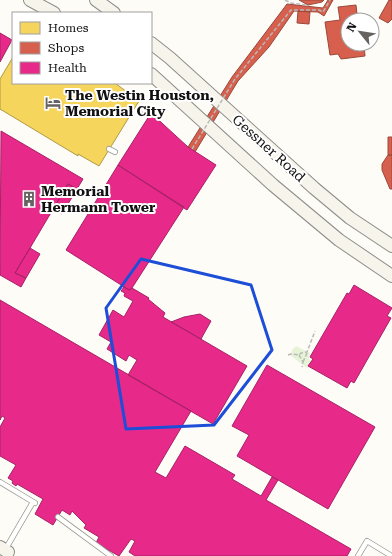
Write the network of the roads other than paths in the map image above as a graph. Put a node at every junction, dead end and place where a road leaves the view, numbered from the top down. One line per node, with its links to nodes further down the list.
1 (30, 0): 3 (main road)
2 (96, 0): 4 (main road)
3 (52, 12)
4 (113, 12)
5 (152, 44): 9 (main road, Gessner Road)
6 (152, 75): 10 (main road, Gessner Road)
7 (109, 149): 8 (lane)
8 (115, 152)
9 (392, 246)
10 (392, 276)
11 (0, 482): 13 (lane)
12 (58, 517): 14 (lane)
13 (8, 552)
14 (109, 555)
15 (358, 556): 16 (lane)
16 (390, 556)

